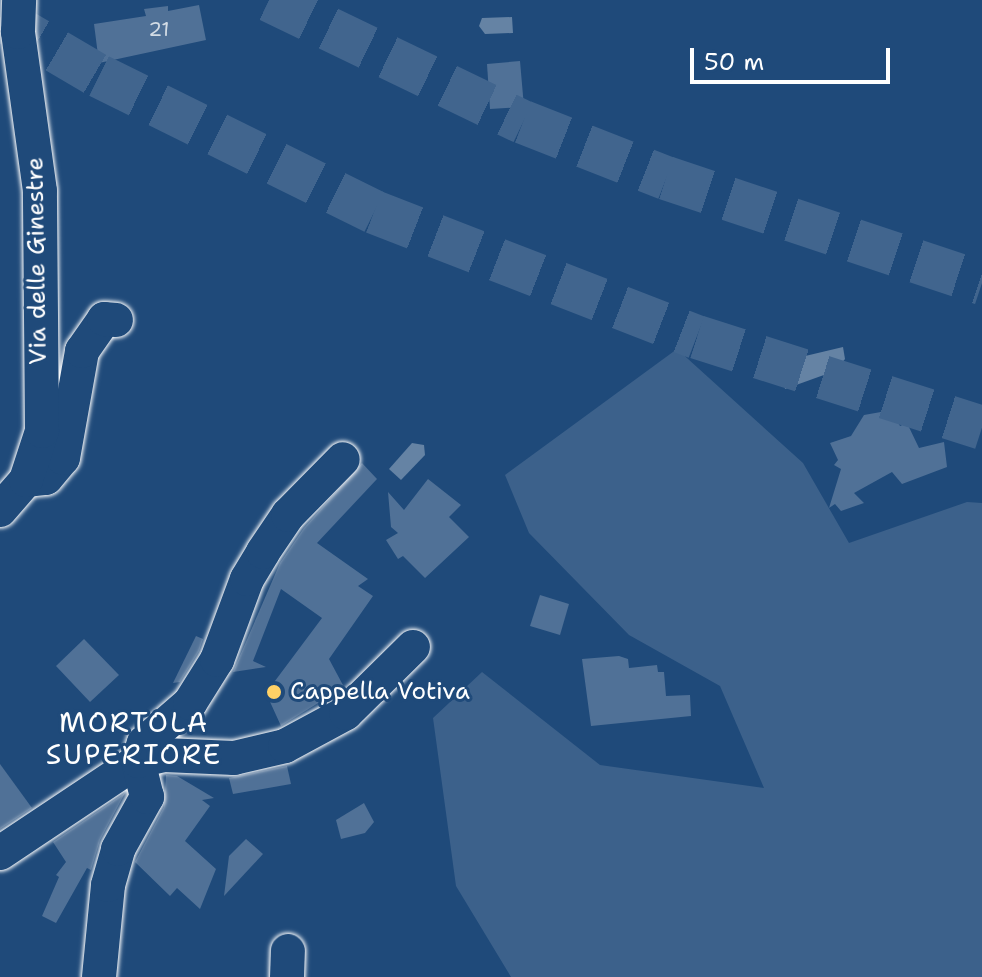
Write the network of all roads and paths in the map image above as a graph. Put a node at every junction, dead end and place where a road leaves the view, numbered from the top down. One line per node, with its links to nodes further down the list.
1 (19, 0): 4 (street, Via delle Ginestre)
2 (116, 320): 4 (street)
3 (343, 459): 7 (street)
4 (26, 480): 5 (street, Via delle Ginestre)
5 (0, 510)
6 (413, 647): 7 (street)
7 (138, 761): 8 (street); 9 (street)
8 (0, 853)
9 (99, 977)

